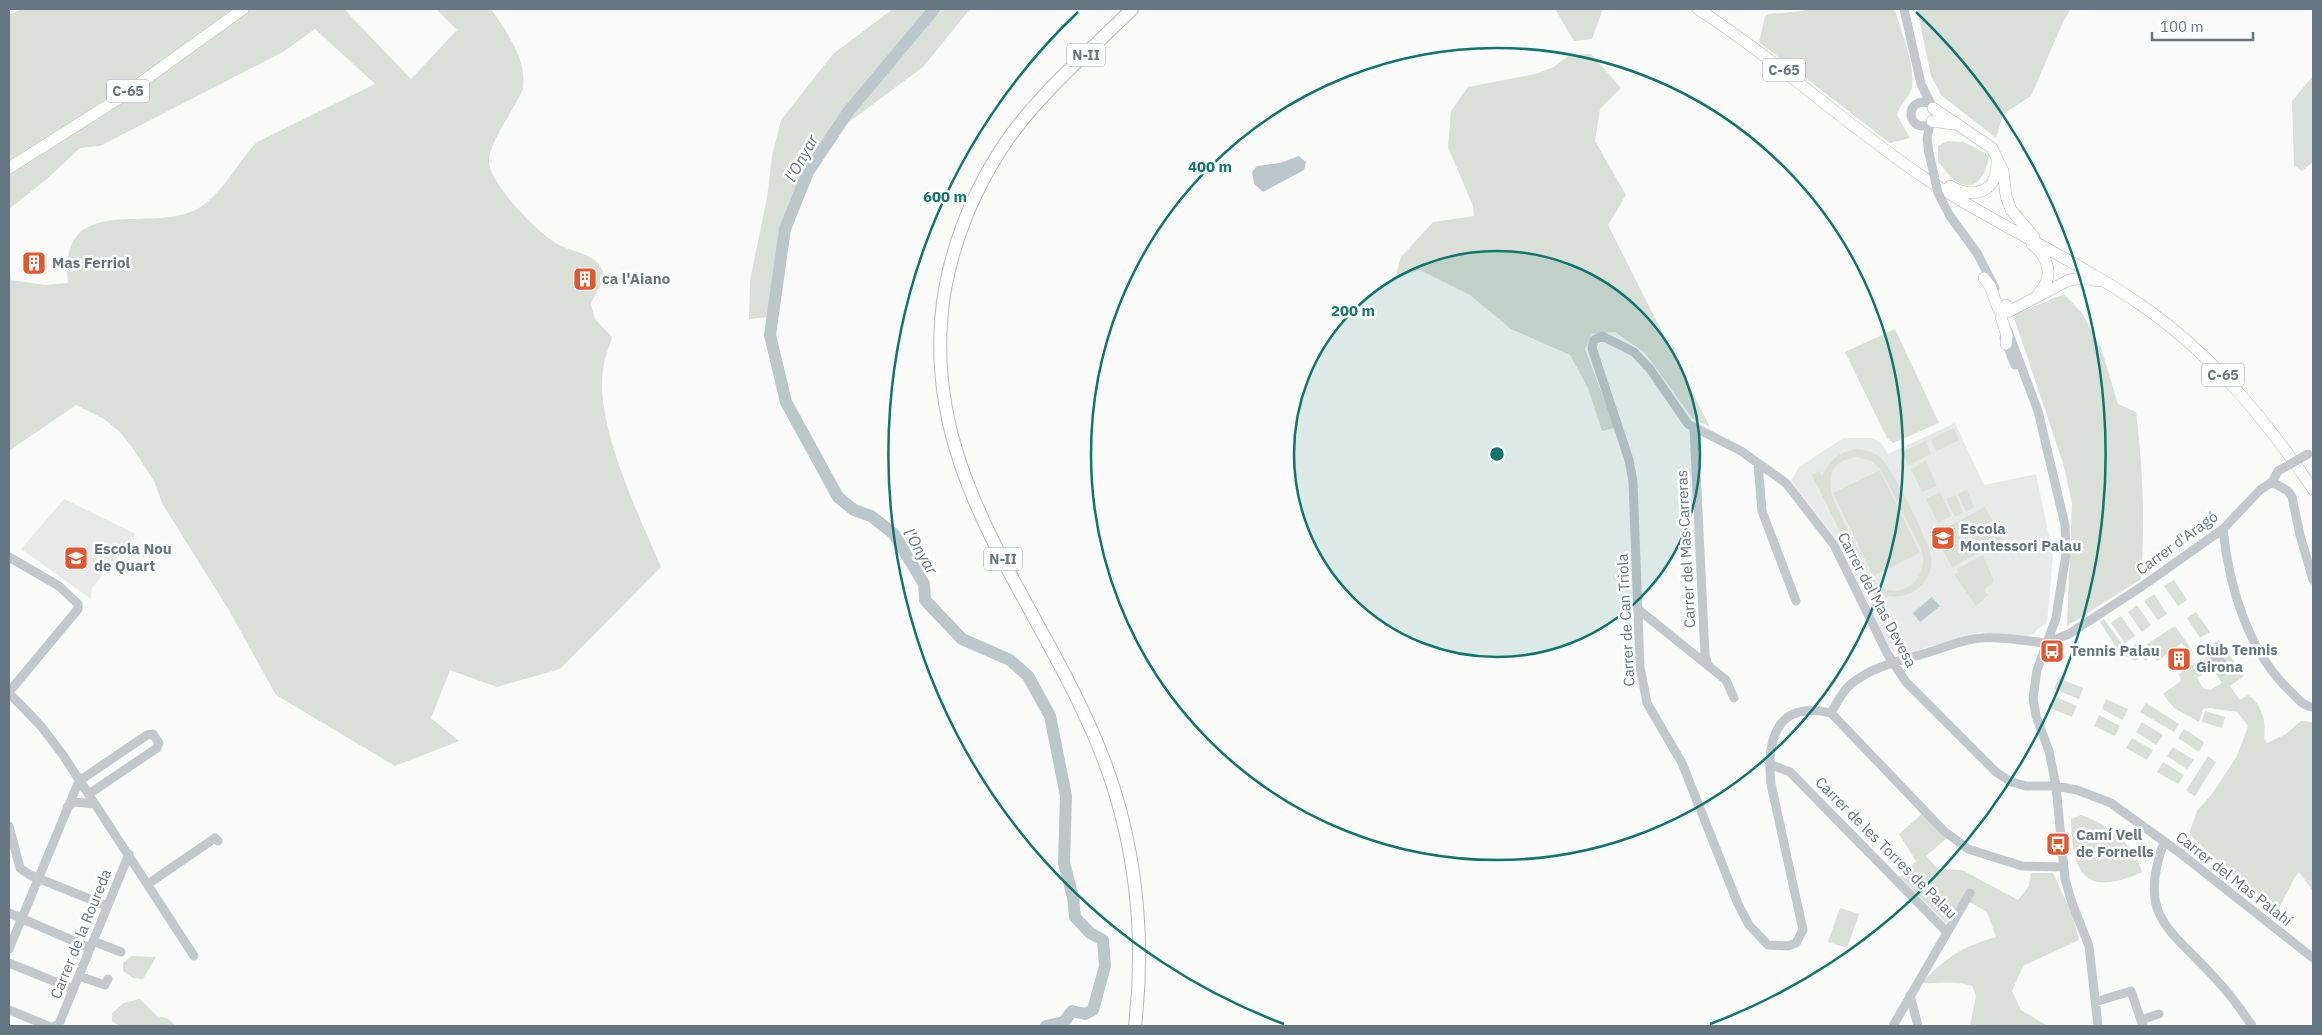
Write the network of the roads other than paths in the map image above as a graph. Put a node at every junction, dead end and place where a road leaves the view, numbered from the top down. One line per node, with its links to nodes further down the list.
1 (243, 9): 16 (main road, C-65)
2 (1122, 9): 7 (highway)
3 (1132, 9): 7 (highway, N-II)
4 (1698, 9): 14 (main road, C-65)
5 (1904, 9): 6 (street)
6 (1921, 84): 8 (street); 9 (street)
7 (1040, 101): 80 (highway, N-II)
8 (1932, 107): 9 (street); 10 (street); 12 (main road)
9 (1913, 108): 11 (street)
10 (1931, 122): 11 (street); 12 (main road); 13 (street)
11 (1917, 124): 13 (street)
12 (1958, 125): 15 (main road)
13 (1927, 139): 18 (street, bridge)
14 (1889, 152): 15 (main road); 17 (main road, C-65)
15 (1997, 157): 19 (main road)
16 (9, 168)
17 (2016, 232): 19 (main road, C-65); 23 (main road)
18 (1966, 240): 20 (street); 22 (street)
19 (2053, 252): 21 (main road, C-65)
20 (1984, 278): 24 (main road); 27 (street)
21 (2109, 284): 23 (main road); 33 (main road, C-65)
22 (1998, 297): 24 (main road)
23 (2034, 299): 24 (main road)
24 (2011, 307): 25 (main road); 27 (main road)
25 (2007, 325): 28 (street)
26 (1594, 340): 29 (street, Carrer del Mas Devesa); 38 (street, Carrer de Can Triola)
27 (2006, 344): 28 (street)
28 (2032, 391): 39 (street)
29 (1694, 429): 31 (street, Carrer del Mas Devesa); 41 (street, Carrer del Mas Carreras)
30 (2311, 453): 32 (street, Carrer d'Aragó, bridge)
31 (1758, 463): 37 (street); 40 (street, Carrer del Mas Devesa)
32 (2272, 482): 34 (street, Carrer d'Aragó); 36 (street)
33 (2313, 489)
34 (2223, 529): 39 (street, Carrer d'Aragó); 44 (street)
35 (9, 557): 42 (street)
36 (2313, 580)
37 (1796, 601)
38 (1639, 610): 41 (street, Carrer del Mas Carreras); 46 (street, Carrer de Can Triola)
39 (2046, 643): 40 (street); 48 (street)
40 (1893, 663): 45 (street); 48 (street, Carrer del Mas Devesa)
41 (1708, 666): 43 (street, Carrer del Mas Carreras)
42 (9, 692): 47 (street)
43 (1734, 698)
44 (2313, 707)
45 (1831, 713): 46 (street); 56 (street)
46 (1769, 764): 63 (street, Carrer de les Torres de Palau)
47 (79, 781): 49 (street); 49 (street); 51 (street)
48 (2056, 786): 54 (street, Carrer del Mas Palahí); 56 (street)
49 (89, 794): 50 (street)
50 (94, 804): 51 (street); 55 (street)
51 (67, 807): 57 (street)
52 (9, 826): 57 (street)
53 (218, 842): 58 (street)
54 (2164, 842): 68 (street, Carrer del Mas Palahí); 84 (street)
55 (129, 854): 58 (street); 60 (street, Carrer de la Roureda)
56 (2063, 868): 74 (street)
57 (37, 878): 60 (street); 62 (street)
58 (148, 884): 67 (street)
59 (1970, 894): 63 (street, Carrer de les Torres de Palau)
60 (107, 906): 64 (street, Carrer de la Roureda)
61 (9, 913): 62 (street)
62 (21, 918): 64 (street); 65 (street)
63 (1948, 932): 73 (street)
64 (92, 944): 66 (street); 70 (street, Carrer de la Roureda)
65 (9, 949)
66 (121, 952)
67 (194, 956)
68 (2313, 958)
69 (9, 963): 72 (street)
70 (78, 976): 71 (street); 72 (street, Carrer de la Roureda)
71 (108, 979)
72 (73, 989): 78 (street, Carrer de la Roureda)
73 (1910, 996): 81 (street); 82 (street)
74 (2095, 1002): 77 (street); 83 (street)
75 (9, 1010): 79 (street)
76 (2159, 1014): 77 (street)
77 (2142, 1023)
78 (57, 1025)
79 (48, 1026)
80 (1135, 1026)
81 (1894, 1026)
82 (1918, 1026)
83 (2098, 1026)
84 (2252, 1026)

